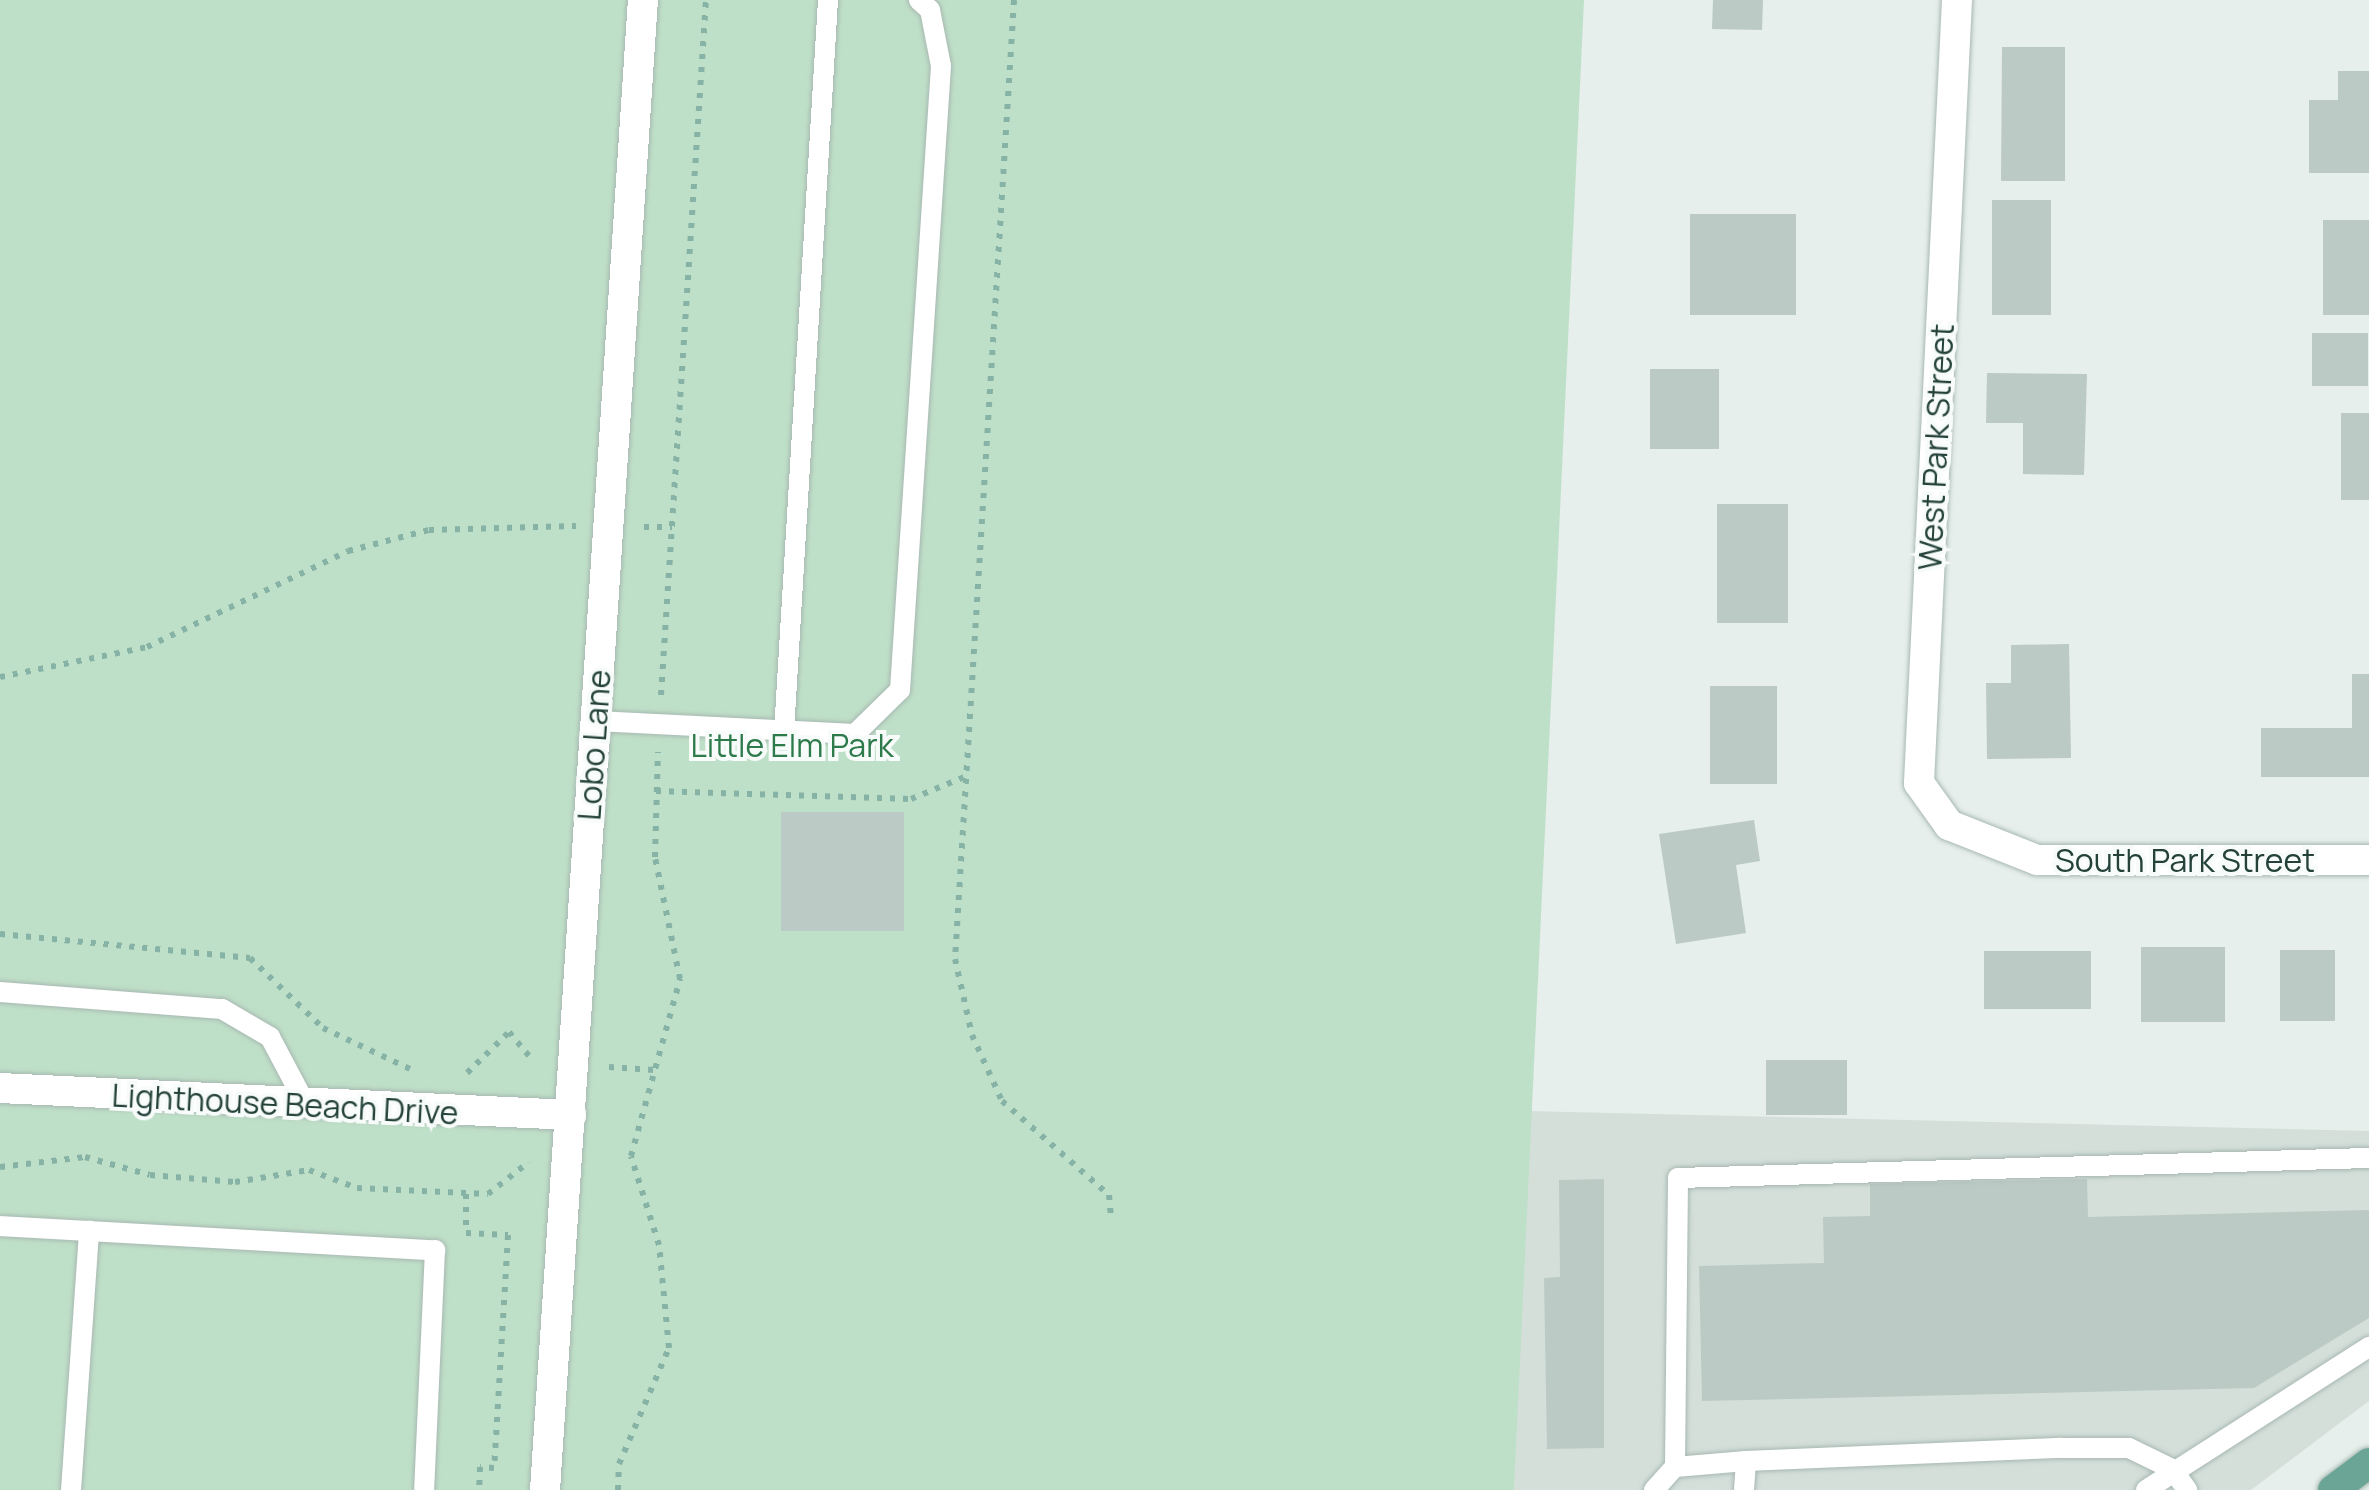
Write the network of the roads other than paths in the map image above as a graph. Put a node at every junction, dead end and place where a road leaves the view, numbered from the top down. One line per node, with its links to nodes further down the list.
1 (643, 0): 5 (street, Lobo Lane)
2 (828, 0): 6 (lane)
3 (1957, 0): 7 (street, West Park Street)
4 (928, 3): 6 (lane)
5 (596, 721): 6 (lane); 12 (street, Lobo Lane)
6 (784, 732)
7 (2002, 851): 8 (street, South Park Street)
8 (2369, 860)
9 (0, 992): 11 (lane)
10 (0, 1088): 11 (street, Lighthouse Beach Drive)
11 (308, 1109): 12 (street, Lighthouse Beach Drive)
12 (571, 1115): 23 (street, Lobo Lane)
13 (2369, 1158): 19 (lane)
14 (0, 1226): 15 (lane)
15 (89, 1231): 21 (lane); 22 (lane)
16 (2369, 1347): 20 (lane)
17 (1746, 1461): 19 (lane); 20 (lane); 25 (lane)
18 (2369, 1463): 28 (main road)
19 (1675, 1466): 24 (lane)
20 (2172, 1469): 26 (lane); 27 (lane)
21 (70, 1490)
22 (424, 1490)
23 (545, 1490)
24 (1654, 1490)
25 (1744, 1490)
26 (2146, 1490)
27 (2187, 1490)
28 (2333, 1490)

